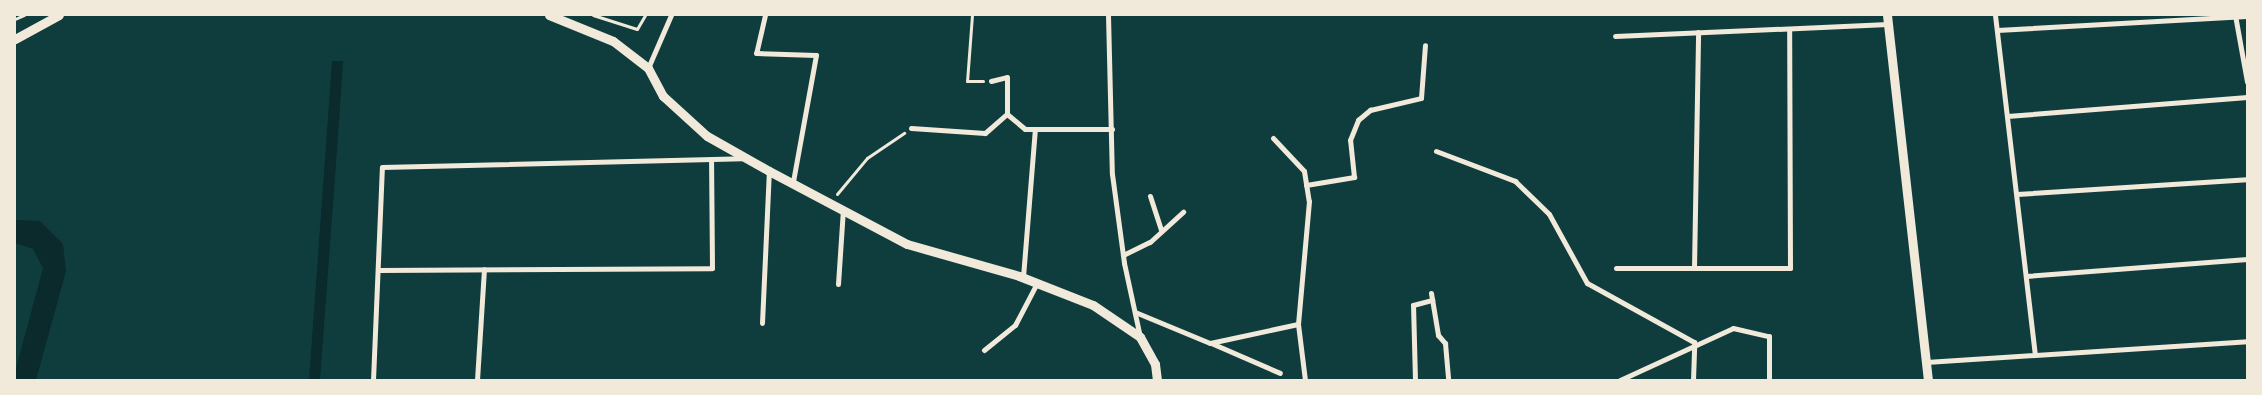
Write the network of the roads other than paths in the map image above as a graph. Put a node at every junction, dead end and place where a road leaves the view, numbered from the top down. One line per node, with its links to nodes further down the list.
1 (59, 15): 14 (street)
2 (549, 15): 16 (street)
3 (671, 15): 16 (street)
4 (765, 15): 31 (street)
5 (1108, 15): 24 (street)
6 (1995, 15): 11 (street)
7 (2235, 16): 8 (street); 11 (street); 18 (street)
8 (2247, 16)
9 (1887, 20): 10 (street); 59 (street)
10 (1789, 28): 12 (street); 41 (street)
11 (1997, 30): 21 (street)
12 (1698, 32): 13 (street); 41 (street)
13 (1615, 36)
14 (15, 39)
15 (1425, 45): 32 (street)
16 (648, 68): 27 (street)
17 (991, 81): 20 (street)
18 (2247, 82)
19 (2247, 97): 21 (street)
20 (1007, 114): 22 (street); 23 (street)
21 (2007, 116): 33 (street)
22 (911, 128)
23 (1035, 129): 24 (street); 45 (street)
24 (1112, 129): 38 (street)
25 (1273, 138): 32 (street)
26 (1436, 151): 55 (street)
27 (746, 158): 28 (street); 29 (street)
28 (711, 159): 42 (street); 43 (street)
29 (769, 171): 31 (street); 51 (street)
30 (2247, 180): 33 (street)
31 (793, 182): 35 (street)
32 (1306, 185): 52 (street)
33 (2016, 194): 44 (street)
34 (1150, 196): 37 (street)
35 (843, 209): 45 (street); 47 (street)
36 (1183, 212): 37 (street)
37 (1161, 230): 38 (street)
38 (1123, 255): 50 (street)
39 (2247, 259): 44 (street)
40 (1616, 268): 41 (street)
41 (1694, 268)
42 (378, 270): 43 (street); 61 (street)
43 (484, 270): 62 (street)
44 (2026, 276): 58 (street)
45 (1023, 277): 46 (street)
46 (1037, 283): 53 (street); 57 (street)
47 (838, 284)
48 (1431, 293): 49 (street)
49 (1432, 300): 65 (street); 66 (street)
50 (1135, 312): 53 (street); 56 (street)
51 (762, 323)
52 (1298, 324): 56 (street); 64 (street)
53 (1140, 337): 63 (street)
54 (2247, 341): 58 (street)
55 (1694, 342): 67 (street); 68 (street); 69 (street)
56 (1210, 343): 60 (street)
57 (984, 350)
58 (2035, 353): 59 (street)
59 (1926, 362): 70 (street)
60 (1280, 373)
61 (373, 380)
62 (477, 380)
63 (1157, 380)
64 (1305, 380)
65 (1415, 380)
66 (1448, 380)
67 (1620, 380)
68 (1694, 380)
69 (1769, 380)
70 (1928, 380)

